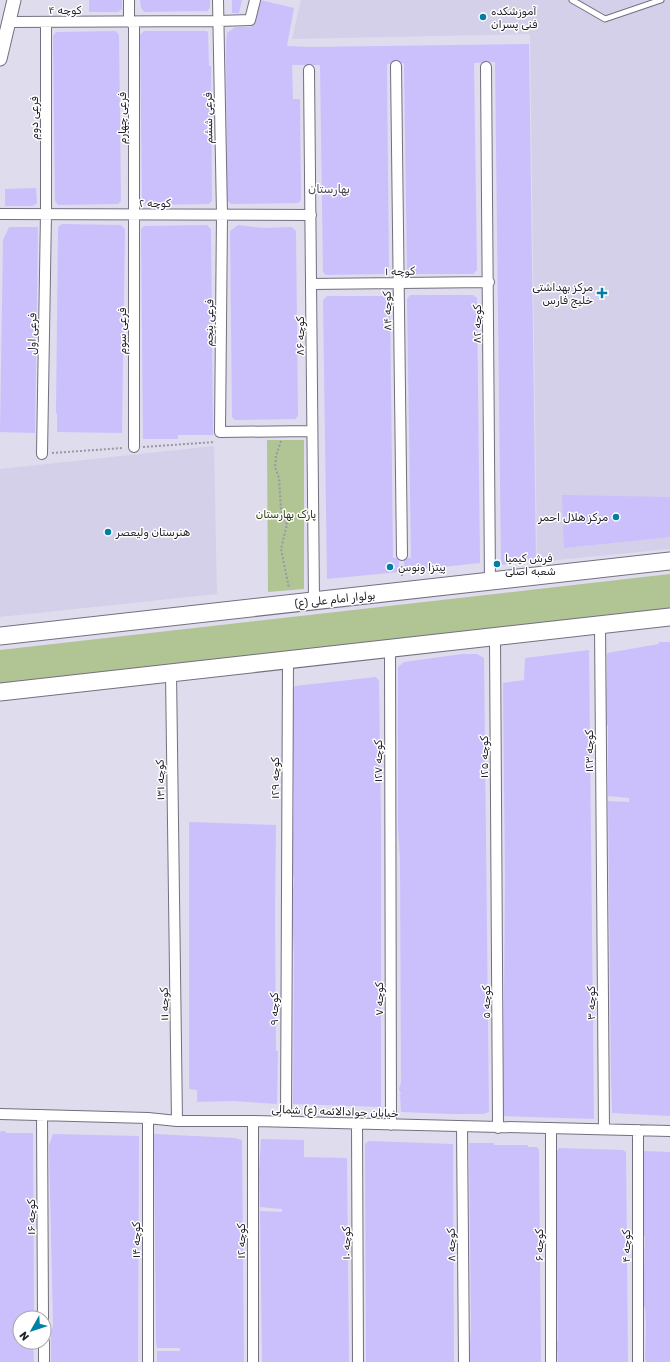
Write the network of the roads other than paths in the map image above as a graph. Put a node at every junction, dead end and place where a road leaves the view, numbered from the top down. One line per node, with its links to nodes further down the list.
1 (14, 0): 8 (street)
2 (129, 0): 10 (street)
3 (218, 0): 7 (street)
4 (255, 0): 7 (street, کوچه ۴)
5 (572, 0): 6 (lane)
6 (661, 0)
7 (218, 21): 10 (street, کوچه ۴); 18 (street, فرعی ششم)
8 (9, 22): 9 (street, کوچه ۴); 11 (street)
9 (46, 22): 10 (street, کوچه ۴); 16 (street, فرعی دوم)
10 (132, 22): 17 (street, فرعی چهارم)
11 (0, 59)
12 (396, 66): 21 (street, کوچه ۸۴)
13 (486, 67): 20 (street, کوچه ۸۲)
14 (310, 70): 19 (street, کوچه ۸۶)
15 (0, 214): 16 (street, کوچه ۲)
16 (46, 214): 17 (street, کوچه ۲); 25 (street, فرعی اول)
17 (134, 214): 18 (street, کوچه ۲); 24 (street, فرعی سوم)
18 (222, 215): 19 (street, کوچه ۲); 23 (street, فرعی پنجم)
19 (311, 215): 22 (street, کوچه ۸۶)
20 (489, 282): 21 (street, کوچه ۱); 28 (street, کوچه ۸۲)
21 (399, 283): 22 (street, کوچه ۱); 26 (street, کوچه ۸۴)
22 (311, 284): 23 (street, کوچه ۸۶)
23 (312, 430): 29 (street, کوچه ۸۶)
24 (134, 447)
25 (42, 454)
26 (402, 555)
27 (670, 561): 28 (main road, بولوار امام علی (ع))
28 (490, 582): 29 (main road, بولوار امام علی (ع))
29 (314, 601): 32 (main road, بولوار امام علی (ع))
30 (670, 617): 31 (main road)
31 (600, 625): 33 (main road); 40 (street, کوچه ۱۲۳)
32 (0, 636)
33 (495, 637): 34 (main road); 39 (street, کوچه ۱۲۵)
34 (390, 648): 35 (main road); 38 (street, کوچه ۱۲۷)
35 (288, 660): 36 (main road); 42 (street, کوچه ۱۲۹)
36 (171, 673): 37 (main road); 41 (street, کوچه ۱۳۱)
37 (0, 692)
38 (390, 874): 50 (street, کوچه ۷)
39 (497, 877): 52 (street, کوچه ۵)
40 (602, 877): 54 (street, کوچه ۳)
41 (174, 887): 46 (street, کوچه ۱۱)
42 (287, 896): 48 (street, کوچه ۹)
43 (0, 1114): 44 (street, خیابان جوادالائمه (ع) شمالی)
44 (42, 1115): 45 (street, خیابان جوادالائمه (ع) شمالی); 57 (street, کوچه ۱۶)
45 (148, 1118): 46 (street, خیابان جوادالائمه (ع) شمالی); 60 (street, کوچه ۱۴)
46 (177, 1121): 47 (street, خیابان جوادالائمه (ع) شمالی)
47 (253, 1121): 48 (street, خیابان جوادالائمه (ع) شمالی); 61 (street, کوچه ۱۲)
48 (286, 1122): 49 (street, خیابان جوادالائمه (ع) شمالی)
49 (357, 1124): 50 (street, خیابان جوادالائمه (ع) شمالی); 62 (street, کوچه ۱۰)
50 (391, 1125): 51 (street, خیابان جوادالائمه (ع) شمالی)
51 (462, 1127): 52 (street, خیابان جوادالائمه (ع) شمالی); 63 (street, کوچه ۸)
52 (498, 1128): 53 (street, خیابان جوادالائمه (ع) شمالی)
53 (551, 1128): 54 (street, خیابان جوادالائمه (ع) شمالی); 64 (street, کوچه ۶)
54 (604, 1129): 55 (street, خیابان جوادالائمه (ع) شمالی)
55 (638, 1130): 56 (street, خیابان جوادالائمه (ع) شمالی); 65 (street, کوچه ۴)
56 (670, 1131)
57 (43, 1310)
58 (44, 1350): 59 (street)
59 (44, 1362)
60 (148, 1362)
61 (253, 1362)
62 (358, 1362)
63 (464, 1362)
64 (552, 1362)
65 (638, 1362)

